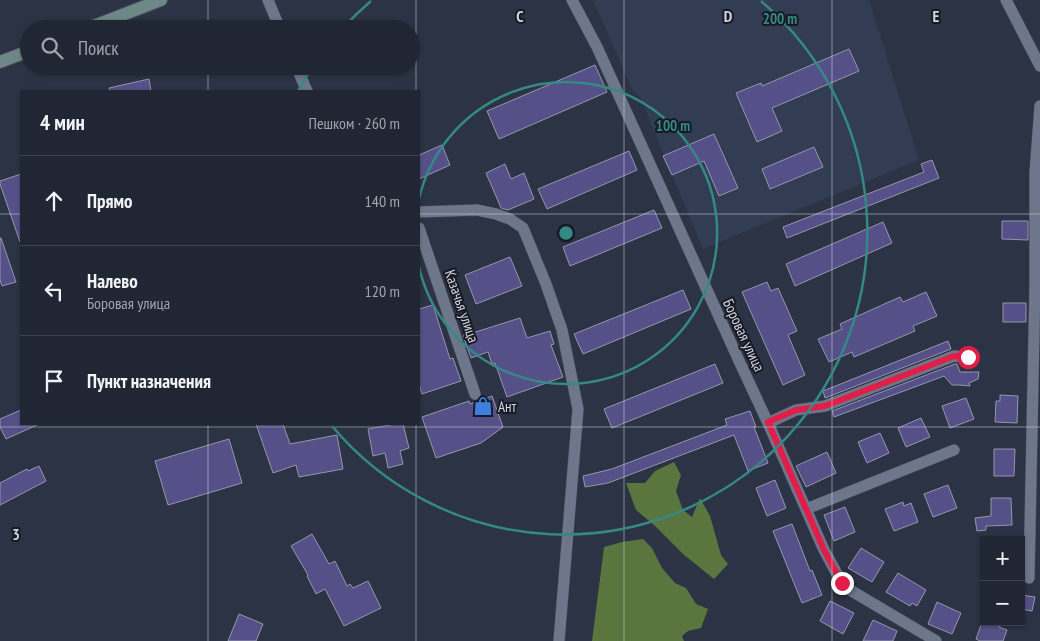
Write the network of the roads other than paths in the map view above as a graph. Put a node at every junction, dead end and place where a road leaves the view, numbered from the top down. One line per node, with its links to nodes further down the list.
1 (161, 0): 5 (street)
2 (268, 0): 6 (street)
3 (572, 0): 17 (street, Боровая улица)
4 (1006, 0): 9 (street)
5 (109, 20)
6 (276, 20)
7 (20, 54): 8 (street)
8 (0, 62)
9 (1040, 66)
10 (300, 75): 11 (street)
11 (307, 90)
12 (1040, 106): 20 (street)
13 (420, 212): 21 (street)
14 (420, 231): 16 (street, Казачья улица)
15 (968, 357): 17 (street)
16 (475, 394)
17 (768, 422): 19 (street, Боровая улица)
18 (954, 450): 19 (street)
19 (806, 510): 22 (street, Боровая улица)
20 (1029, 578)
21 (559, 641)
22 (936, 641)

